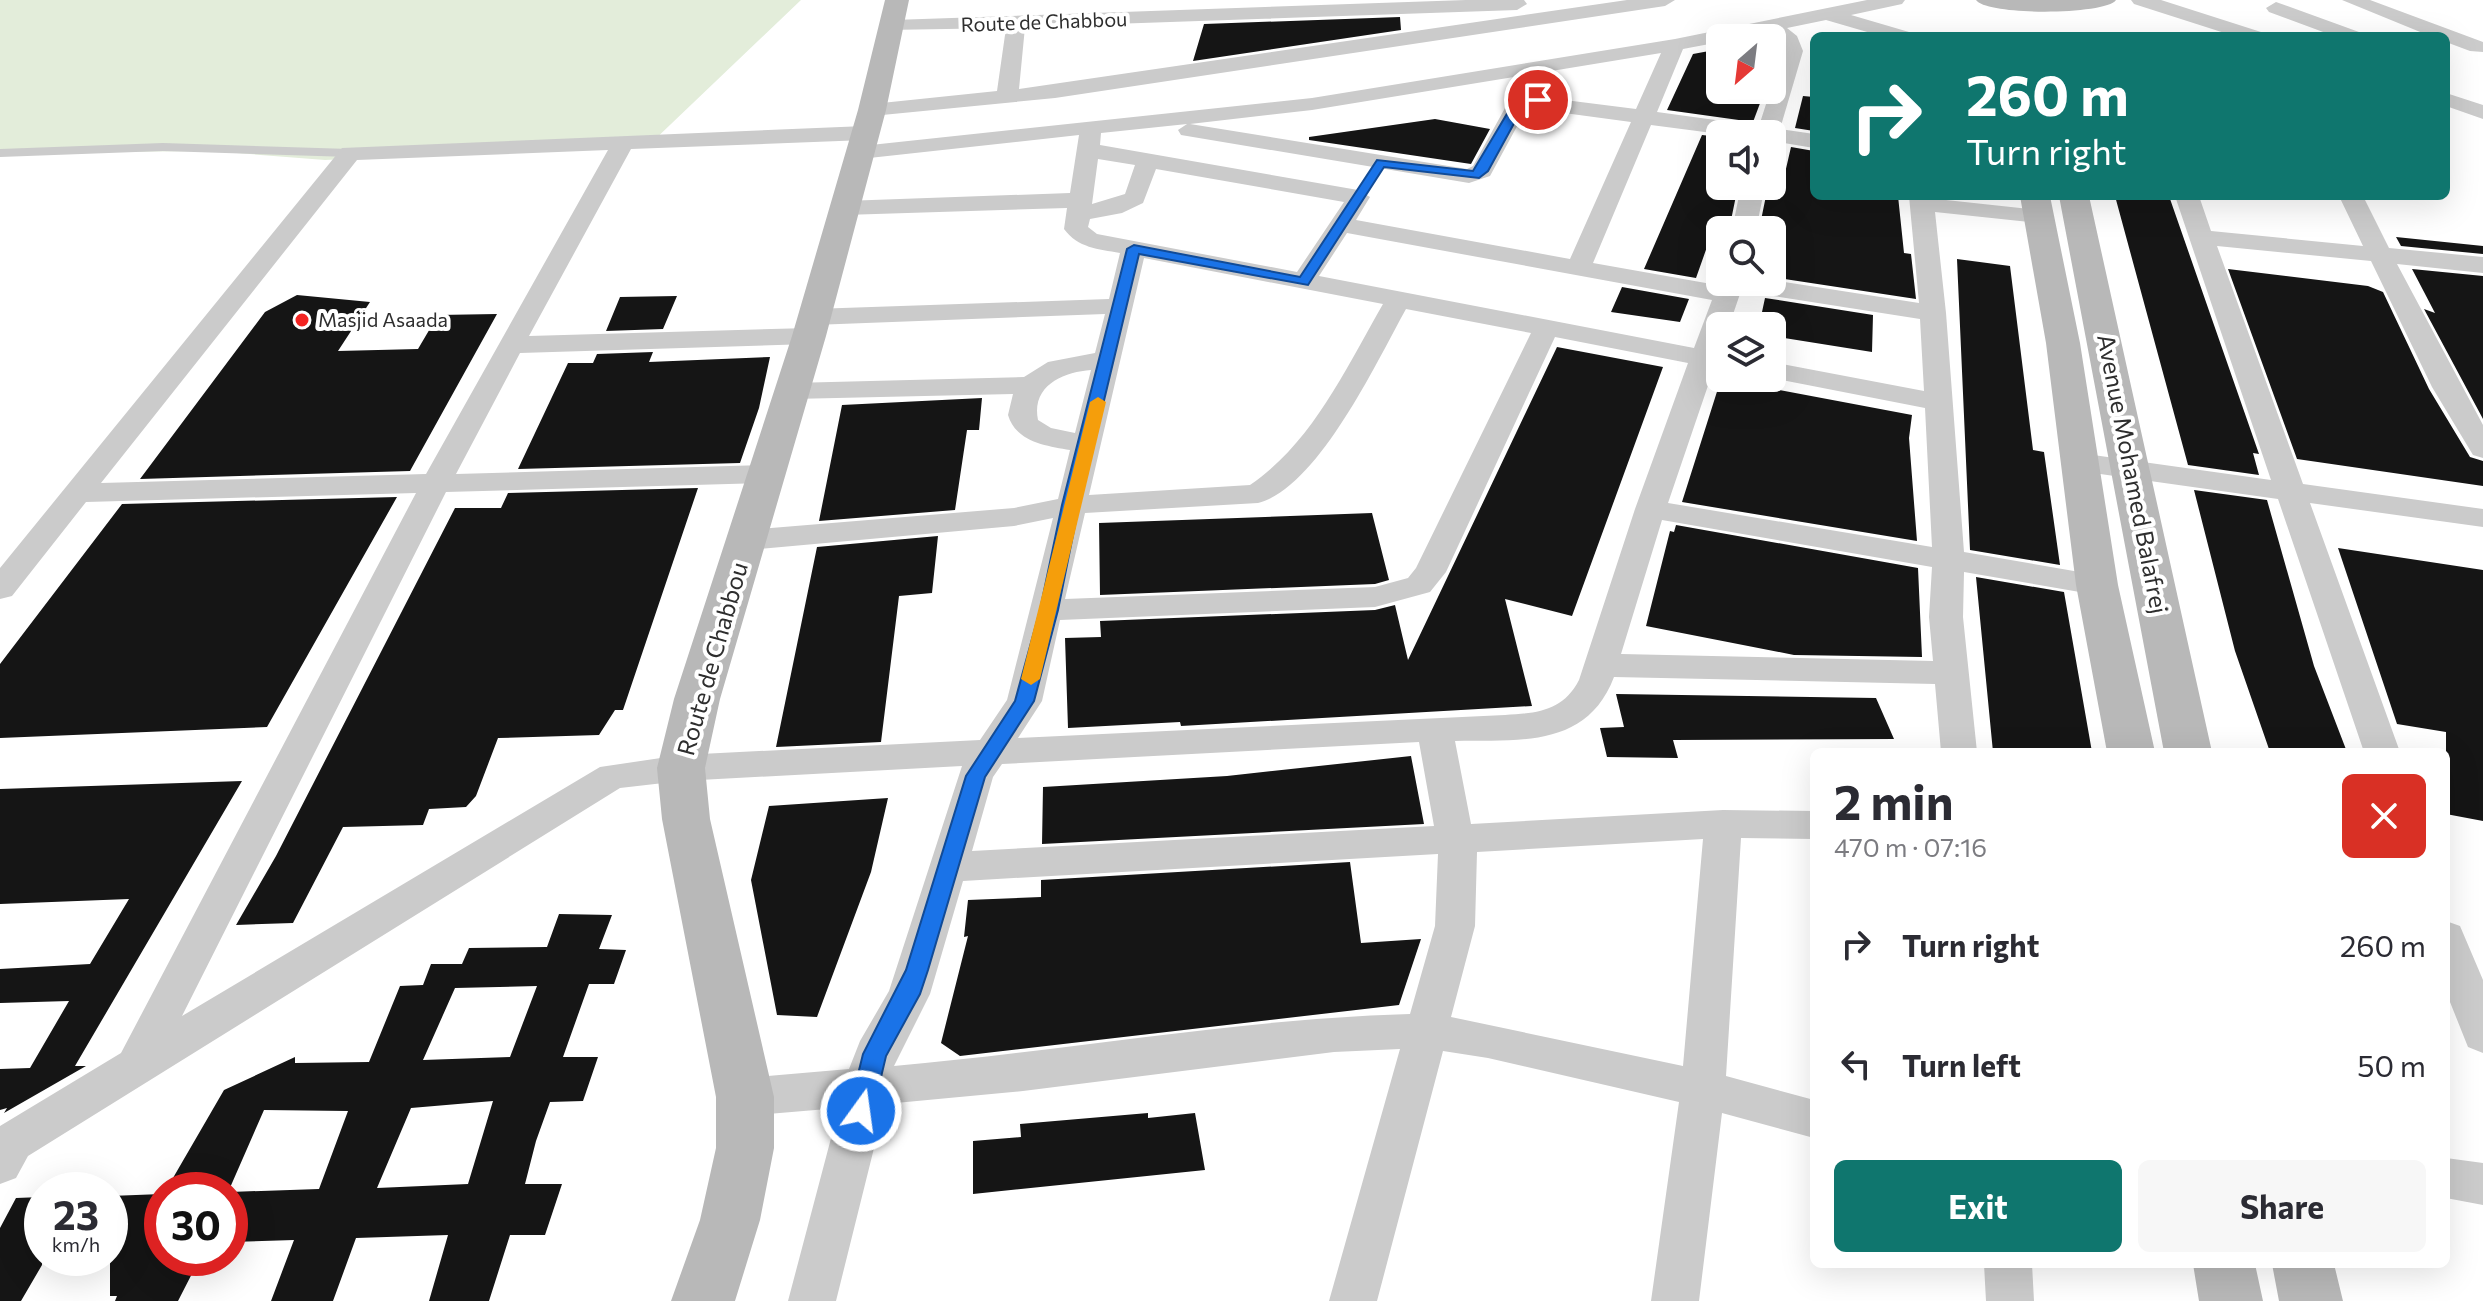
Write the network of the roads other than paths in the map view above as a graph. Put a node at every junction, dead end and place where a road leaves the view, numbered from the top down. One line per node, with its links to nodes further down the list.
1 (1665, 0): 8 (street)
2 (1895, 0): 12 (street)
3 (2104, 0): 7 (street)
4 (2141, 0): 18 (street)
5 (2356, 0): 21 (street)
6 (2278, 4): 19 (street); 20 (street)
7 (2031, 5): 10 (street); 17 (street)
8 (1528, 8): 22 (street); 22 (street, Route de Chabbou)
9 (1136, 9): 13 (street, Route de Chabbou); 14 (street, Route de Chabbou)
10 (1997, 9)
11 (895, 13): 13 (street, Route de Chabbou); 37 (street, Route de Chabbou)
12 (1827, 15): 15 (street); 16 (street)
13 (1016, 23): 31 (street)
14 (1186, 23): 22 (street, Route de Chabbou); 29 (street)
15 (1782, 24)
16 (1888, 32)
17 (2036, 32)
18 (2238, 32)
19 (2250, 32)
20 (2343, 32)
21 (2442, 32)
22 (1291, 35): 29 (street)
23 (2450, 35): 27 (street)
24 (1786, 37): 30 (street)
25 (1706, 39): 26 (street)
26 (1675, 45): 34 (street); 35 (street)
27 (2480, 46): 28 (street)
28 (2450, 54)
29 (1174, 74): 31 (street)
30 (1786, 75)
31 (1007, 97): 37 (street)
32 (2450, 100): 33 (street)
33 (2483, 112)
34 (1643, 116): 36 (street); 45 (street); 59 (street)
35 (1152, 123): 39 (street); 45 (street)
36 (1706, 125)
37 (866, 132): 39 (street); 41 (street); 53 (street, Route de Chabbou)
38 (1786, 137): 40 (street)
39 (1090, 139): 44 (street); 51 (street)
40 (1810, 140)
41 (623, 143): 43 (street); 68 (street)
42 (0, 153): 43 (lane)
43 (350, 153): 83 (street)
44 (1148, 160): 46 (street); 51 (street)
45 (1381, 163): 46 (street)
46 (1358, 197): 54 (street)
47 (1921, 200): 52 (street); 65 (street)
48 (2075, 200): 79 (street, Avenue Mohamed Balafrej)
49 (2188, 200): 55 (street)
50 (2353, 200): 57 (street)
51 (1080, 206): 53 (street); 56 (street)
52 (2037, 206): 78 (street, Avenue Mohamed Balafrej)
53 (844, 208): 66 (street, Route de Chabbou)
54 (1342, 225): 59 (street); 60 (street)
55 (2201, 237): 57 (street); 82 (street)
56 (1134, 249): 60 (street); 64 (street)
57 (2380, 253): 58 (street); 77 (street)
58 (2483, 265)
59 (1578, 268): 61 (street)
60 (1303, 282): 63 (street)
61 (1706, 283)
62 (1786, 293): 65 (street)
63 (1398, 300): 67 (street); 84 (street)
64 (1120, 306): 66 (street); 70 (street)
65 (1933, 313): 75 (street)
66 (811, 326): 68 (street); 74 (street, Route de Chabbou)
67 (1546, 329): 69 (street); 91 (street)
68 (509, 345): 81 (street)
69 (1706, 358)
70 (1108, 361): 73 (street); 76 (street)
71 (1786, 373): 75 (street)
72 (1706, 376): 85 (street)
73 (1030, 385): 74 (street); 76 (street)
74 (792, 391): 80 (street, Route de Chabbou)
75 (1938, 402): 88 (street)
76 (1088, 444): 84 (street)
77 (2483, 449)
78 (2079, 462): 79 (street); 89 (street, Avenue Mohamed Balafrej)
79 (2130, 469): 82 (street); 97 (street, Avenue Mohamed Balafrej)
80 (767, 474): 81 (street); 87 (street, Route de Chabbou)
81 (435, 484): 83 (street); 108 (street)
82 (2290, 492): 86 (street); 98 (street)
83 (77, 493): 90 (street)
84 (1071, 505): 87 (street); 91 (street)
85 (1650, 509): 88 (street); 92 (street)
86 (2483, 518)
87 (748, 540): 100 (street, Route de Chabbou)
88 (1948, 557): 89 (street); 93 (street)
89 (2097, 585): 96 (street, Avenue Mohamed Balafrej)
90 (0, 589)
91 (1049, 610): 99 (street)
92 (1601, 665): 93 (street); 94 (street)
93 (1953, 673): 95 (street)
94 (1435, 729): 99 (street); 103 (street)
95 (1959, 748)
96 (2130, 748)
97 (2187, 748)
98 (2381, 748)
99 (989, 753): 100 (street); 104 (street)
100 (681, 768): 108 (street); 111 (street, Route de Chabbou)
101 (1723, 824): 102 (street); 103 (street); 110 (street)
102 (1810, 825)
103 (1456, 838): 104 (street); 106 (street)
104 (948, 867): 109 (street)
105 (2450, 948): 107 (street)
106 (1428, 1031): 109 (street); 110 (street); 121 (street)
107 (2483, 1035)
108 (135, 1068): 113 (street)
109 (868, 1084): 111 (street); 120 (street)
110 (1703, 1089): 112 (street); 122 (street)
111 (745, 1097): 119 (street, Route de Chabbou)
112 (1810, 1118)
113 (4, 1149)
114 (2450, 1179): 115 (street)
115 (2483, 1184)
116 (2008, 1268): 123 (street)
117 (2225, 1268): 124 (street)
118 (2304, 1268): 125 (street)
119 (703, 1301)
120 (812, 1301)
121 (1353, 1301)
122 (1675, 1301)
123 (2010, 1301)
124 (2231, 1301)
125 (2311, 1301)

